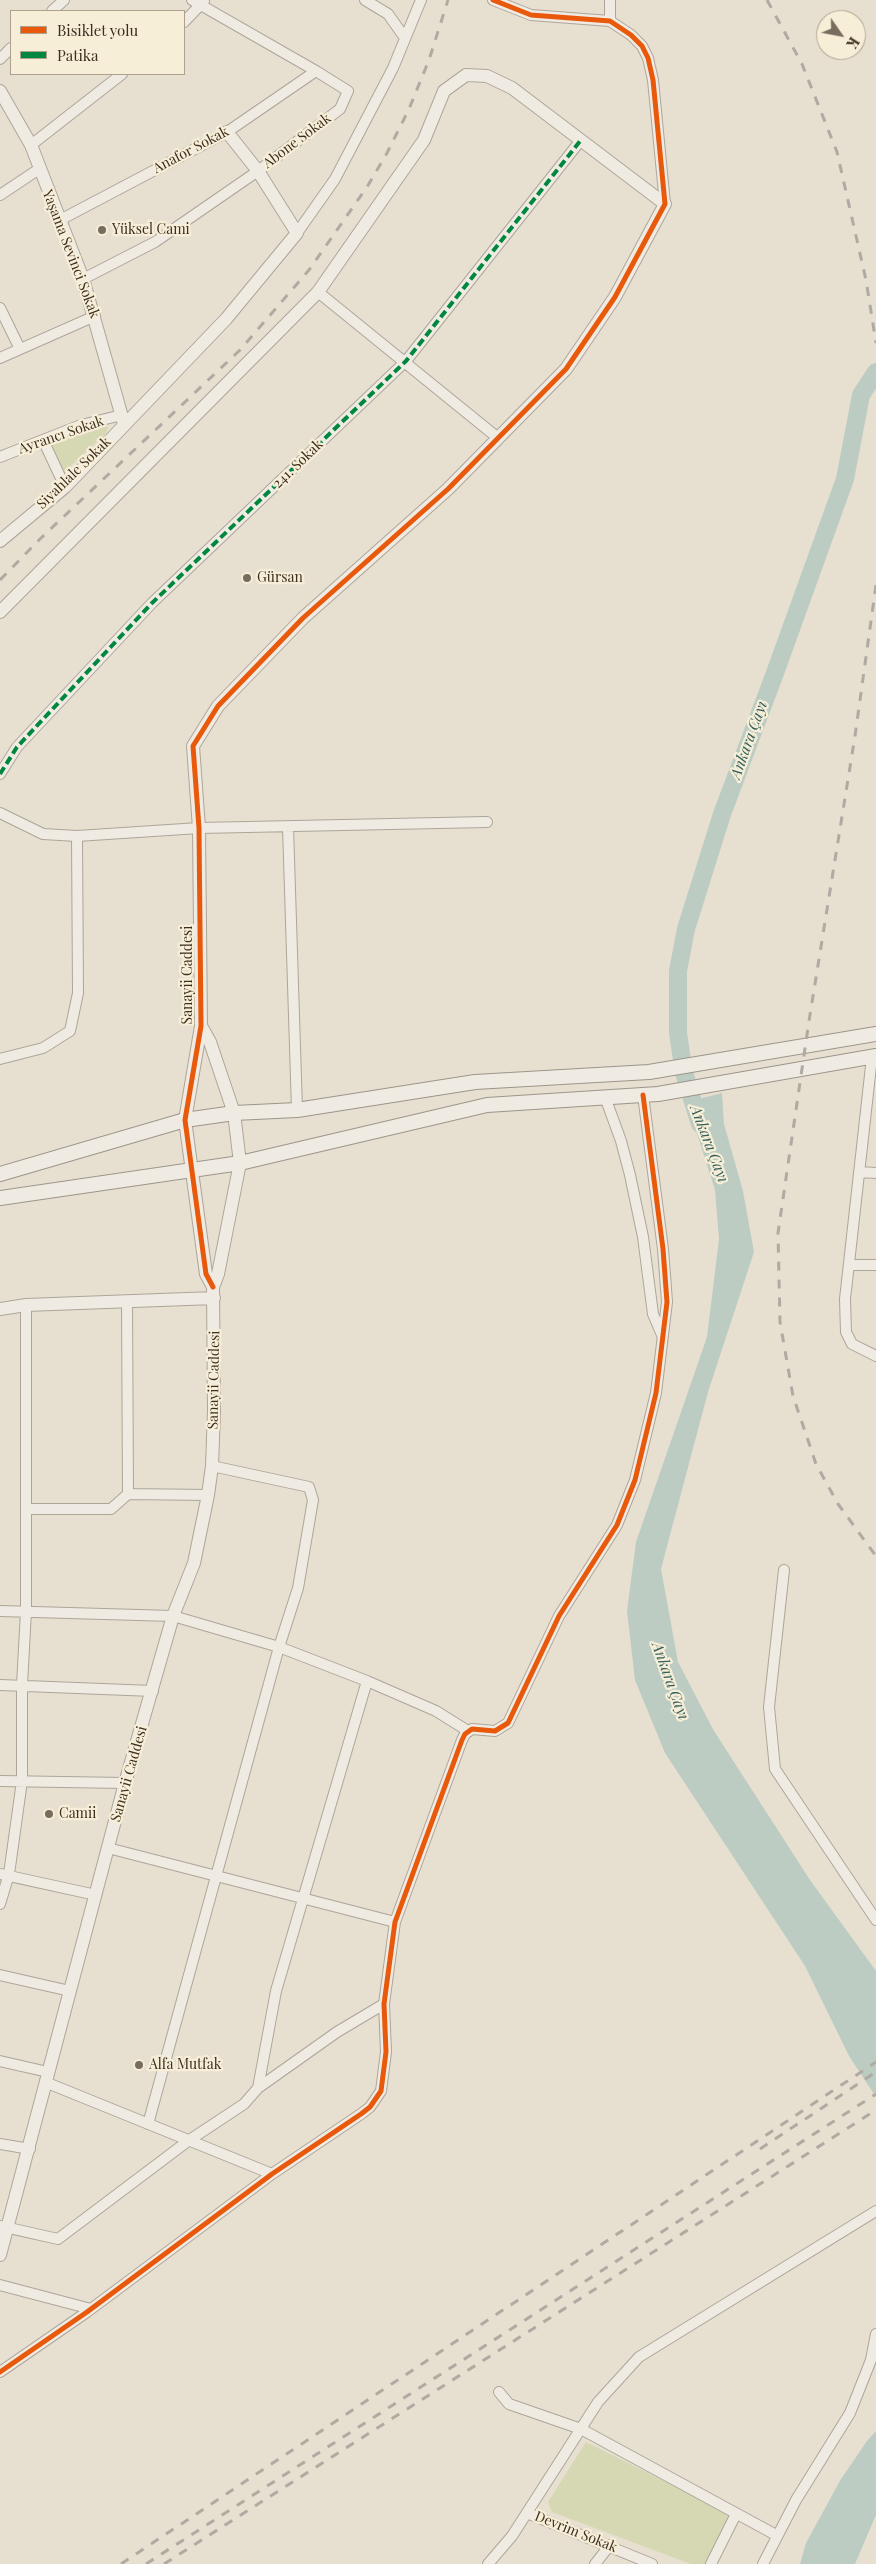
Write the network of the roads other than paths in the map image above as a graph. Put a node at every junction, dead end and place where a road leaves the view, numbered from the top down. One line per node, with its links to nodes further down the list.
1 (64, 0): 8 (street)
2 (192, 0): 7 (street, Abone Sokak)
3 (365, 0): 11 (street)
4 (421, 0): 11 (street)
5 (493, 0): 10 (street)
6 (610, 0): 10 (street)
7 (203, 3): 9 (street); 14 (street, Abone Sokak)
8 (53, 10)
9 (185, 21)
10 (610, 22): 23 (street)
11 (406, 38): 25 (street)
12 (10, 49): 13 (street)
13 (0, 59)
14 (316, 71): 17 (street, Anafor Sokak); 21 (street, Abone Sokak)
15 (121, 75): 19 (street)
16 (0, 91): 19 (street, Yaşama Sevinci Sokak)
17 (227, 132): 21 (street); 24 (street, Anafor Sokak)
18 (581, 140): 23 (street); 27 (street); 32 (street, 241. Sokak)
19 (31, 145): 20 (street, Yaşama Sevinci Sokak)
20 (39, 169): 22 (street); 24 (street, Yaşama Sevinci Sokak)
21 (258, 170): 25 (street); 26 (street, Abone Sokak)
22 (1, 193)
23 (665, 204): 34 (street, Sanayii Caddesi)
24 (60, 220): 26 (street, Yaşama Sevinci Sokak)
25 (296, 233): 33 (street, Siyahlale Sokak)
26 (83, 279): 29 (street, Yaşama Sevinci Sokak)
27 (318, 292): 32 (street); 39 (street)
28 (0, 308): 30 (street)
29 (95, 316): 30 (street); 33 (street, Yaşama Sevinci Sokak)
30 (20, 349): 31 (street)
31 (0, 358)
32 (406, 361): 34 (street); 40 (street, 241. Sokak)
33 (123, 419): 35 (street, Ayrancı Sokak); 37 (street, Siyahlale Sokak)
34 (498, 438): 44 (street, Sanayii Caddesi)
35 (43, 440): 36 (street, Ayrancı Sokak); 37 (street)
36 (0, 457)
37 (64, 487): 38 (street, Siyahlale Sokak)
38 (0, 541)
39 (0, 612)
40 (0, 774)
41 (0, 813): 45 (street)
42 (488, 822): 43 (street)
43 (288, 826): 44 (street); 53 (street)
44 (199, 828): 45 (street); 46 (street, Sanayii Caddesi)
45 (77, 836): 49 (street)
46 (201, 1026): 54 (street, Sanayii Caddesi); 55 (street, Sanayii Caddesi)
47 (876, 1034): 53 (main road)
48 (874, 1056): 50 (main road); 52 (street)
49 (0, 1059)
50 (643, 1095): 51 (main road); 68 (street)
51 (605, 1097): 56 (main road); 68 (street)
52 (871, 1097): 58 (street)
53 (297, 1110): 54 (main road)
54 (234, 1113): 55 (main road); 56 (street, Sanayii Caddesi)
55 (185, 1120): 57 (street, Sanayii Caddesi); 60 (main road)
56 (240, 1163): 57 (main road); 64 (street, Sanayii Caddesi)
57 (191, 1171): 61 (main road); 64 (street, Sanayii Caddesi)
58 (859, 1172): 59 (street); 62 (street)
59 (876, 1173)
60 (0, 1174)
61 (0, 1198)
62 (848, 1264): 63 (street); 69 (street)
63 (876, 1266)
64 (214, 1293): 65 (street); 70 (street, Sanayii Caddesi)
65 (127, 1301): 66 (street); 71 (street)
66 (26, 1305): 67 (street); 73 (street)
67 (0, 1309)
68 (662, 1335): 83 (street)
69 (876, 1356)
70 (212, 1466): 72 (street, Sanayii Caddesi); 78 (street)
71 (128, 1494): 72 (street); 73 (street)
72 (208, 1496): 77 (street, Sanayii Caddesi)
73 (26, 1509): 76 (street)
74 (784, 1570): 93 (street)
75 (0, 1611): 76 (street)
76 (26, 1611): 77 (street); 80 (street)
77 (173, 1616): 78 (street); 82 (street, Sanayii Caddesi)
78 (279, 1647): 79 (street); 89 (street)
79 (366, 1681): 83 (street); 91 (street)
80 (22, 1684): 81 (street); 82 (street); 85 (street)
81 (0, 1685)
82 (153, 1691): 86 (street, Sanayii Caddesi)
83 (468, 1731): 94 (street)
84 (0, 1781): 85 (street)
85 (22, 1781): 86 (street); 88 (street)
86 (126, 1784): 87 (street, Sanayii Caddesi)
87 (108, 1848): 89 (street); 90 (street, Sanayii Caddesi)
88 (4, 1874): 90 (street); 92 (street)
89 (218, 1876): 91 (street); 101 (street)
90 (96, 1895): 96 (street, Sanayii Caddesi)
91 (304, 1899): 94 (street); 100 (street)
92 (0, 1904)
93 (876, 1920)
94 (394, 1922): 97 (street)
95 (0, 1975): 96 (street)
96 (70, 1991): 99 (street, Sanayii Caddesi)
97 (384, 2004): 100 (street); 105 (street)
98 (0, 2060): 99 (street)
99 (46, 2077): 101 (street); 104 (street, Sanayii Caddesi)
100 (258, 2088): 102 (street)
101 (148, 2124): 102 (street)
102 (188, 2141): 105 (street); 107 (street)
103 (0, 2144): 104 (street)
104 (30, 2149): 107 (street, Sanayii Caddesi)
105 (272, 2174): 110 (street)
106 (876, 2211): 114 (street)
107 (3, 2227): 108 (street, Sanayii Caddesi)
108 (0, 2255)
109 (0, 2285): 110 (street)
110 (91, 2309): 112 (street)
111 (876, 2334): 117 (street)
112 (0, 2372)
113 (499, 2392): 114 (street)
114 (581, 2429): 115 (street); 116 (street)
115 (527, 2513): 118 (street, Devrim Sokak); 119 (street)
116 (736, 2514): 117 (street); 122 (street)
117 (776, 2535): 123 (street)
118 (610, 2545): 120 (street); 121 (street, Devrim Sokak)
119 (488, 2564)
120 (595, 2564)
121 (652, 2564)
122 (711, 2564)
123 (763, 2564)

